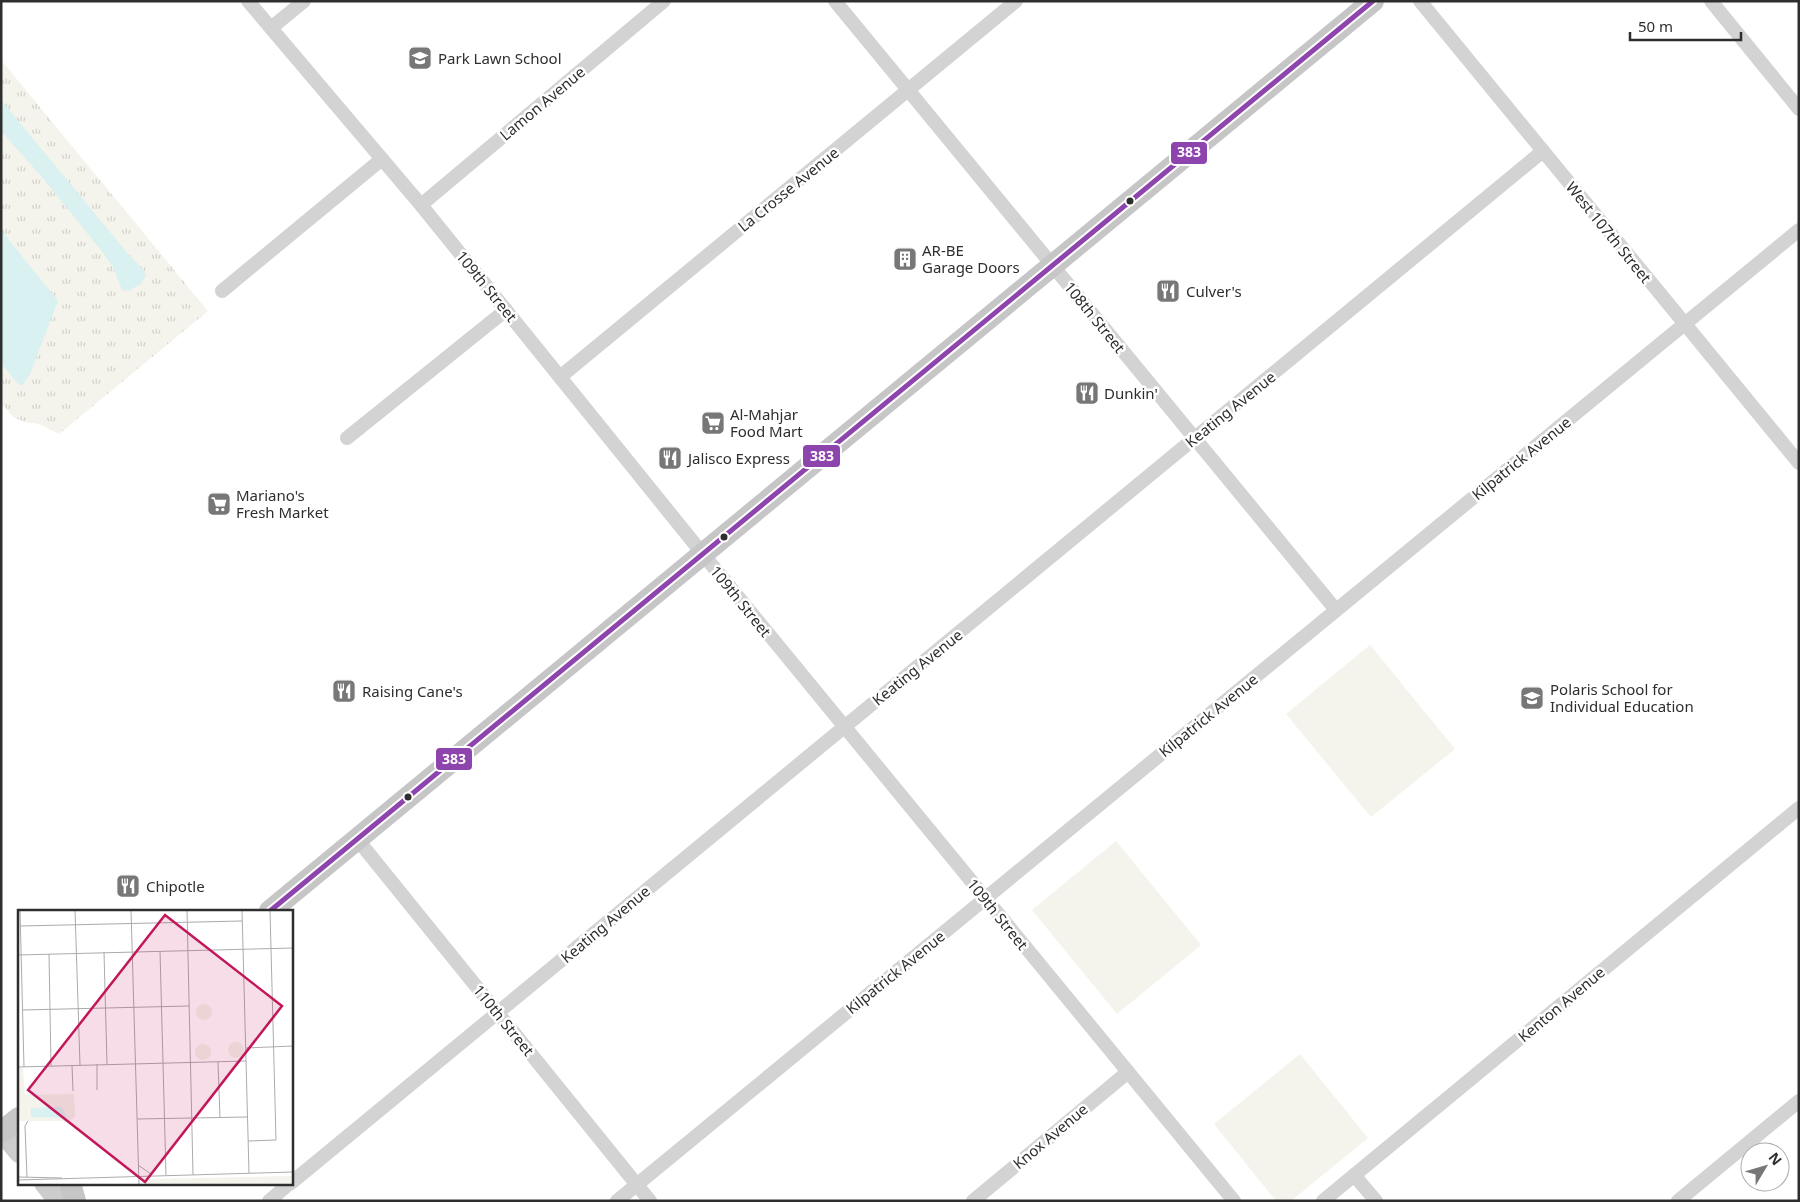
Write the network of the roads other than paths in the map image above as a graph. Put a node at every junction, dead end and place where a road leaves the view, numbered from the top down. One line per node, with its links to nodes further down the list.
1 (248, 1): 9 (street, 109th Street)
2 (304, 1): 9 (street)
3 (664, 1): 14 (street, Lamon Avenue)
4 (835, 1): 10 (street, 108th Street)
5 (1016, 1): 10 (street, La Crosse Avenue)
6 (1373, 1): 16 (main road)
7 (1420, 1): 12 (street, West 107th Street)
8 (1711, 1): 11 (street)
9 (271, 28): 13 (street, 109th Street)
10 (909, 90): 16 (street, 108th Street); 20 (street, La Crosse Avenue)
11 (1799, 109)
12 (1543, 151): 19 (street, West 107th Street); 22 (street, Keating Avenue)
13 (382, 159): 14 (street, 109th Street); 17 (street)
14 (421, 205): 18 (street, 109th Street)
15 (1799, 230): 19 (street, Kilpatrick Avenue)
16 (1053, 265): 22 (street, 108th Street); 24 (main road)
17 (222, 291)
18 (506, 310): 20 (street, 109th Street); 21 (street)
19 (1685, 324): 23 (street, West 107th Street); 25 (street, Kilpatrick Avenue)
20 (560, 377): 24 (street, 109th Street)
21 (347, 438)
22 (1194, 439): 25 (street, 108th Street); 26 (street, Keating Avenue)
23 (1799, 463)
24 (702, 553): 26 (street, 109th Street); 28 (main road)
25 (1336, 610): 29 (street, Kilpatrick Avenue)
26 (844, 726): 29 (street, 109th Street); 31 (street, Keating Avenue)
27 (1799, 808): 37 (street, Kenton Avenue)
28 (357, 839): 30 (main road); 31 (street, 110th Street)
29 (985, 898): 32 (street, 109th Street); 42 (street, Kilpatrick Avenue)
30 (271, 910)
31 (498, 1012): 38 (street, Keating Avenue); 42 (street, 110th Street)
32 (1128, 1072): 48 (street, Knox Avenue); 49 (street, 109th Street)
33 (1799, 1101): 52 (street)
34 (18, 1119): 35 (main road)
35 (1, 1132): 36 (main road)
36 (18, 1152)
37 (1354, 1175): 50 (street, Kenton Avenue); 51 (street)
38 (292, 1182)
39 (45, 1184): 43 (main road)
40 (70, 1184): 44 (main road)
41 (290, 1184): 45 (street, Keating Avenue)
42 (637, 1184): 46 (street, Kilpatrick Avenue); 47 (street, 110th Street)
43 (58, 1201)
44 (75, 1201)
45 (269, 1201)
46 (617, 1201)
47 (650, 1201)
48 (973, 1201)
49 (1234, 1201)
50 (1323, 1201)
51 (1376, 1201)
52 (1678, 1201)

